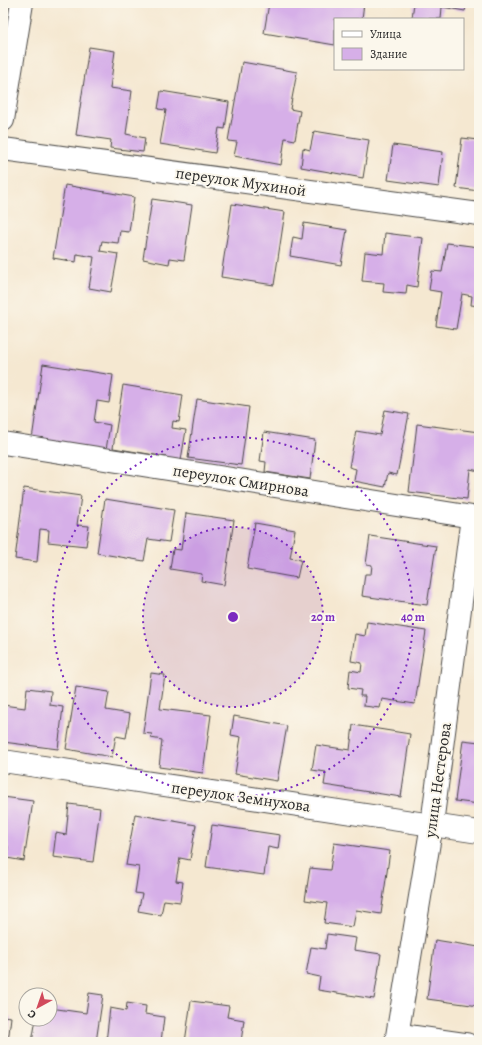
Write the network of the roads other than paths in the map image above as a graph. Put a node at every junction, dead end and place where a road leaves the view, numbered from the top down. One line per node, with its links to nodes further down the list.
1 (22, 3): 2 (street)
2 (3, 120)
3 (3, 149): 4 (street, переулок Мухиной)
4 (479, 214)
5 (3, 443): 6 (street, переулок Смирнова)
6 (475, 518): 8 (street, улица Нестерова)
7 (3, 761): 8 (street, переулок Земнухова)
8 (432, 824): 9 (street, переулок Земнухова); 10 (street, улица Нестерова)
9 (479, 832)
10 (397, 1037): 11 (lane)
11 (468, 1042)

